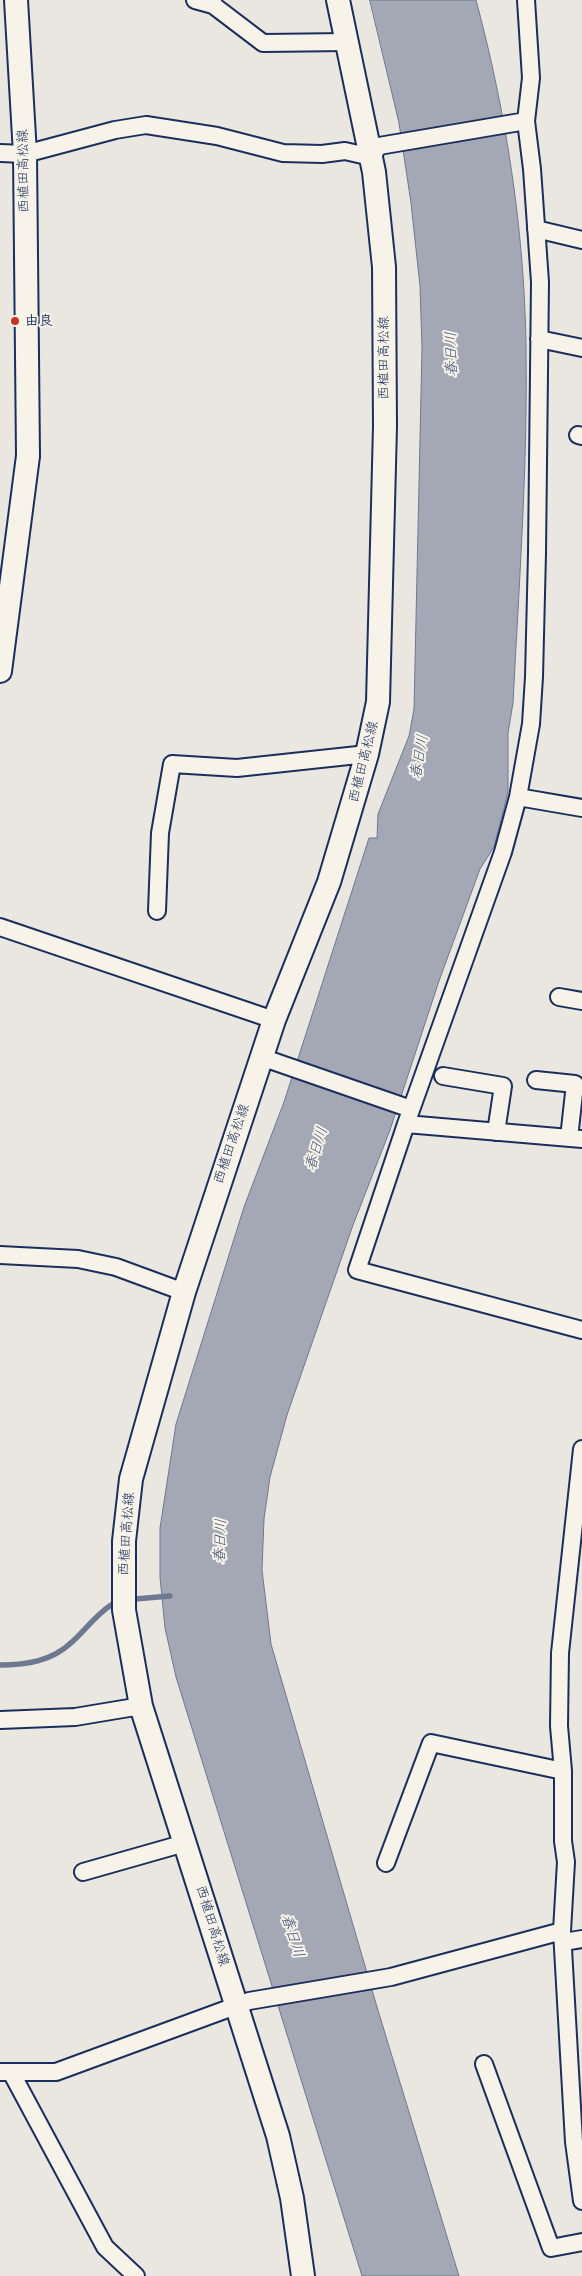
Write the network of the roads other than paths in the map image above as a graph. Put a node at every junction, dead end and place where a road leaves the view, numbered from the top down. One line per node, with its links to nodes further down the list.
1 (16, 0): 9 (main road, 西植田高松線)
2 (195, 0): 5 (street)
3 (338, 0): 6 (main road, 西植田高松線)
4 (526, 0): 7 (street)
5 (213, 2): 6 (street)
6 (347, 42): 10 (main road, 西植田高松線)
7 (520, 122): 10 (street); 11 (street)
8 (0, 153): 9 (street)
9 (25, 154): 10 (street); 15 (main road, 西植田高松線)
10 (370, 156): 16 (main road, 西植田高松線)
11 (536, 229): 12 (street); 13 (street)
12 (582, 240)
13 (539, 339): 14 (street); 17 (street)
14 (582, 348)
15 (0, 671)
16 (367, 754): 19 (street); 23 (main road, 西植田高松線)
17 (518, 797): 18 (street); 28 (street)
18 (582, 808)
19 (157, 911)
20 (0, 927): 23 (street)
21 (559, 997): 22 (street)
22 (582, 1001)
23 (274, 1020): 24 (main road, 西植田高松線)
24 (261, 1057): 28 (street); 33 (main road, 西植田高松線)
25 (443, 1076): 30 (street)
26 (536, 1080): 27 (street)
27 (579, 1085): 31 (street)
28 (412, 1108): 29 (street)
29 (406, 1124): 30 (street); 34 (street)
30 (496, 1132): 31 (street)
31 (575, 1139)
32 (0, 1255): 33 (street)
33 (184, 1292): 37 (main road, 西植田高松線)
34 (582, 1330)
35 (582, 1449): 36 (street)
36 (581, 1480): 39 (street)
37 (141, 1706): 38 (street); 40 (main road, 西植田高松線)
38 (0, 1720)
39 (563, 1771): 41 (street); 43 (street)
40 (186, 1843): 42 (street); 45 (main road, 西植田高松線)
41 (386, 1862)
42 (83, 1872)
43 (563, 1936): 44 (street); 45 (street); 48 (street)
44 (582, 1939)
45 (243, 2003): 47 (street); 51 (main road, 西植田高松線)
46 (484, 2064): 49 (street)
47 (6, 2072): 50 (street)
48 (582, 2201)
49 (582, 2242)
50 (136, 2276)
51 (303, 2276)

